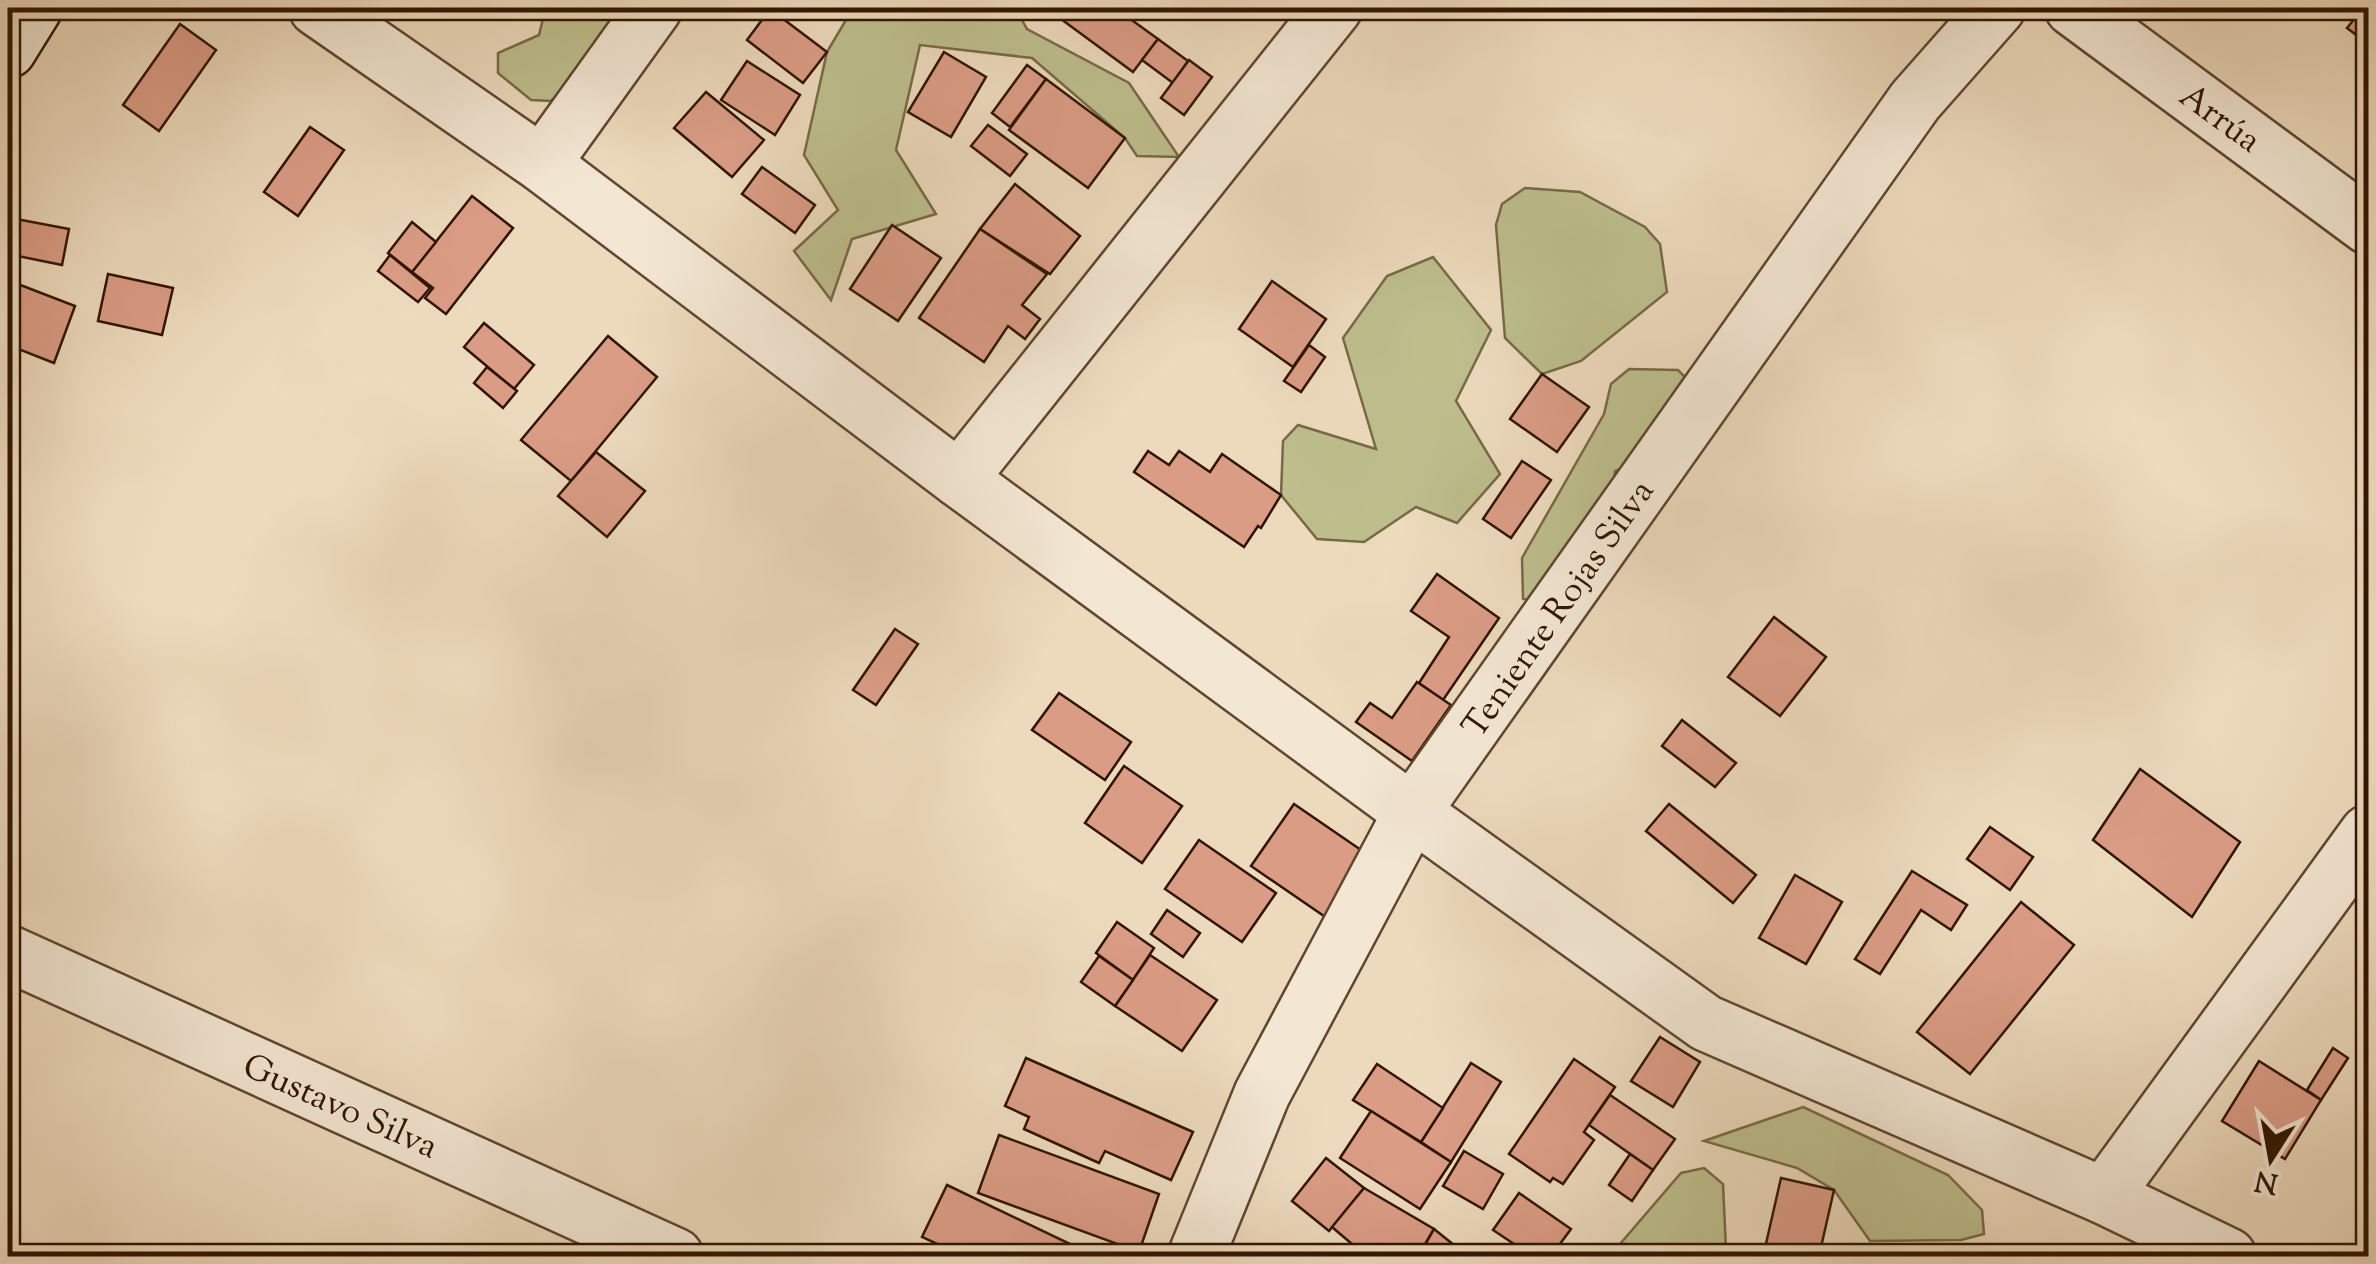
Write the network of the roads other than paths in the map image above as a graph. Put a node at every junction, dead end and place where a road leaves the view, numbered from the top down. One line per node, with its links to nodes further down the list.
1 (34, 8): 7 (street)
2 (318, 8): 8 (street)
3 (654, 8): 8 (street)
4 (1334, 8): 10 (street)
5 (1998, 8): 11 (street, Teniente Rojas Silva)
6 (2073, 8): 9 (street, Arrúa)
7 (8, 50)
8 (542, 164): 10 (street)
9 (2368, 226)
10 (959, 480): 11 (street)
11 (1412, 812): 14 (street); 16 (street, Teniente Rojas Silva)
12 (2368, 833): 14 (street)
13 (8, 952): 15 (street, Gustavo Silva)
14 (2104, 1196): 17 (street)
15 (675, 1256)
16 (1196, 1256)
17 (2228, 1256)

